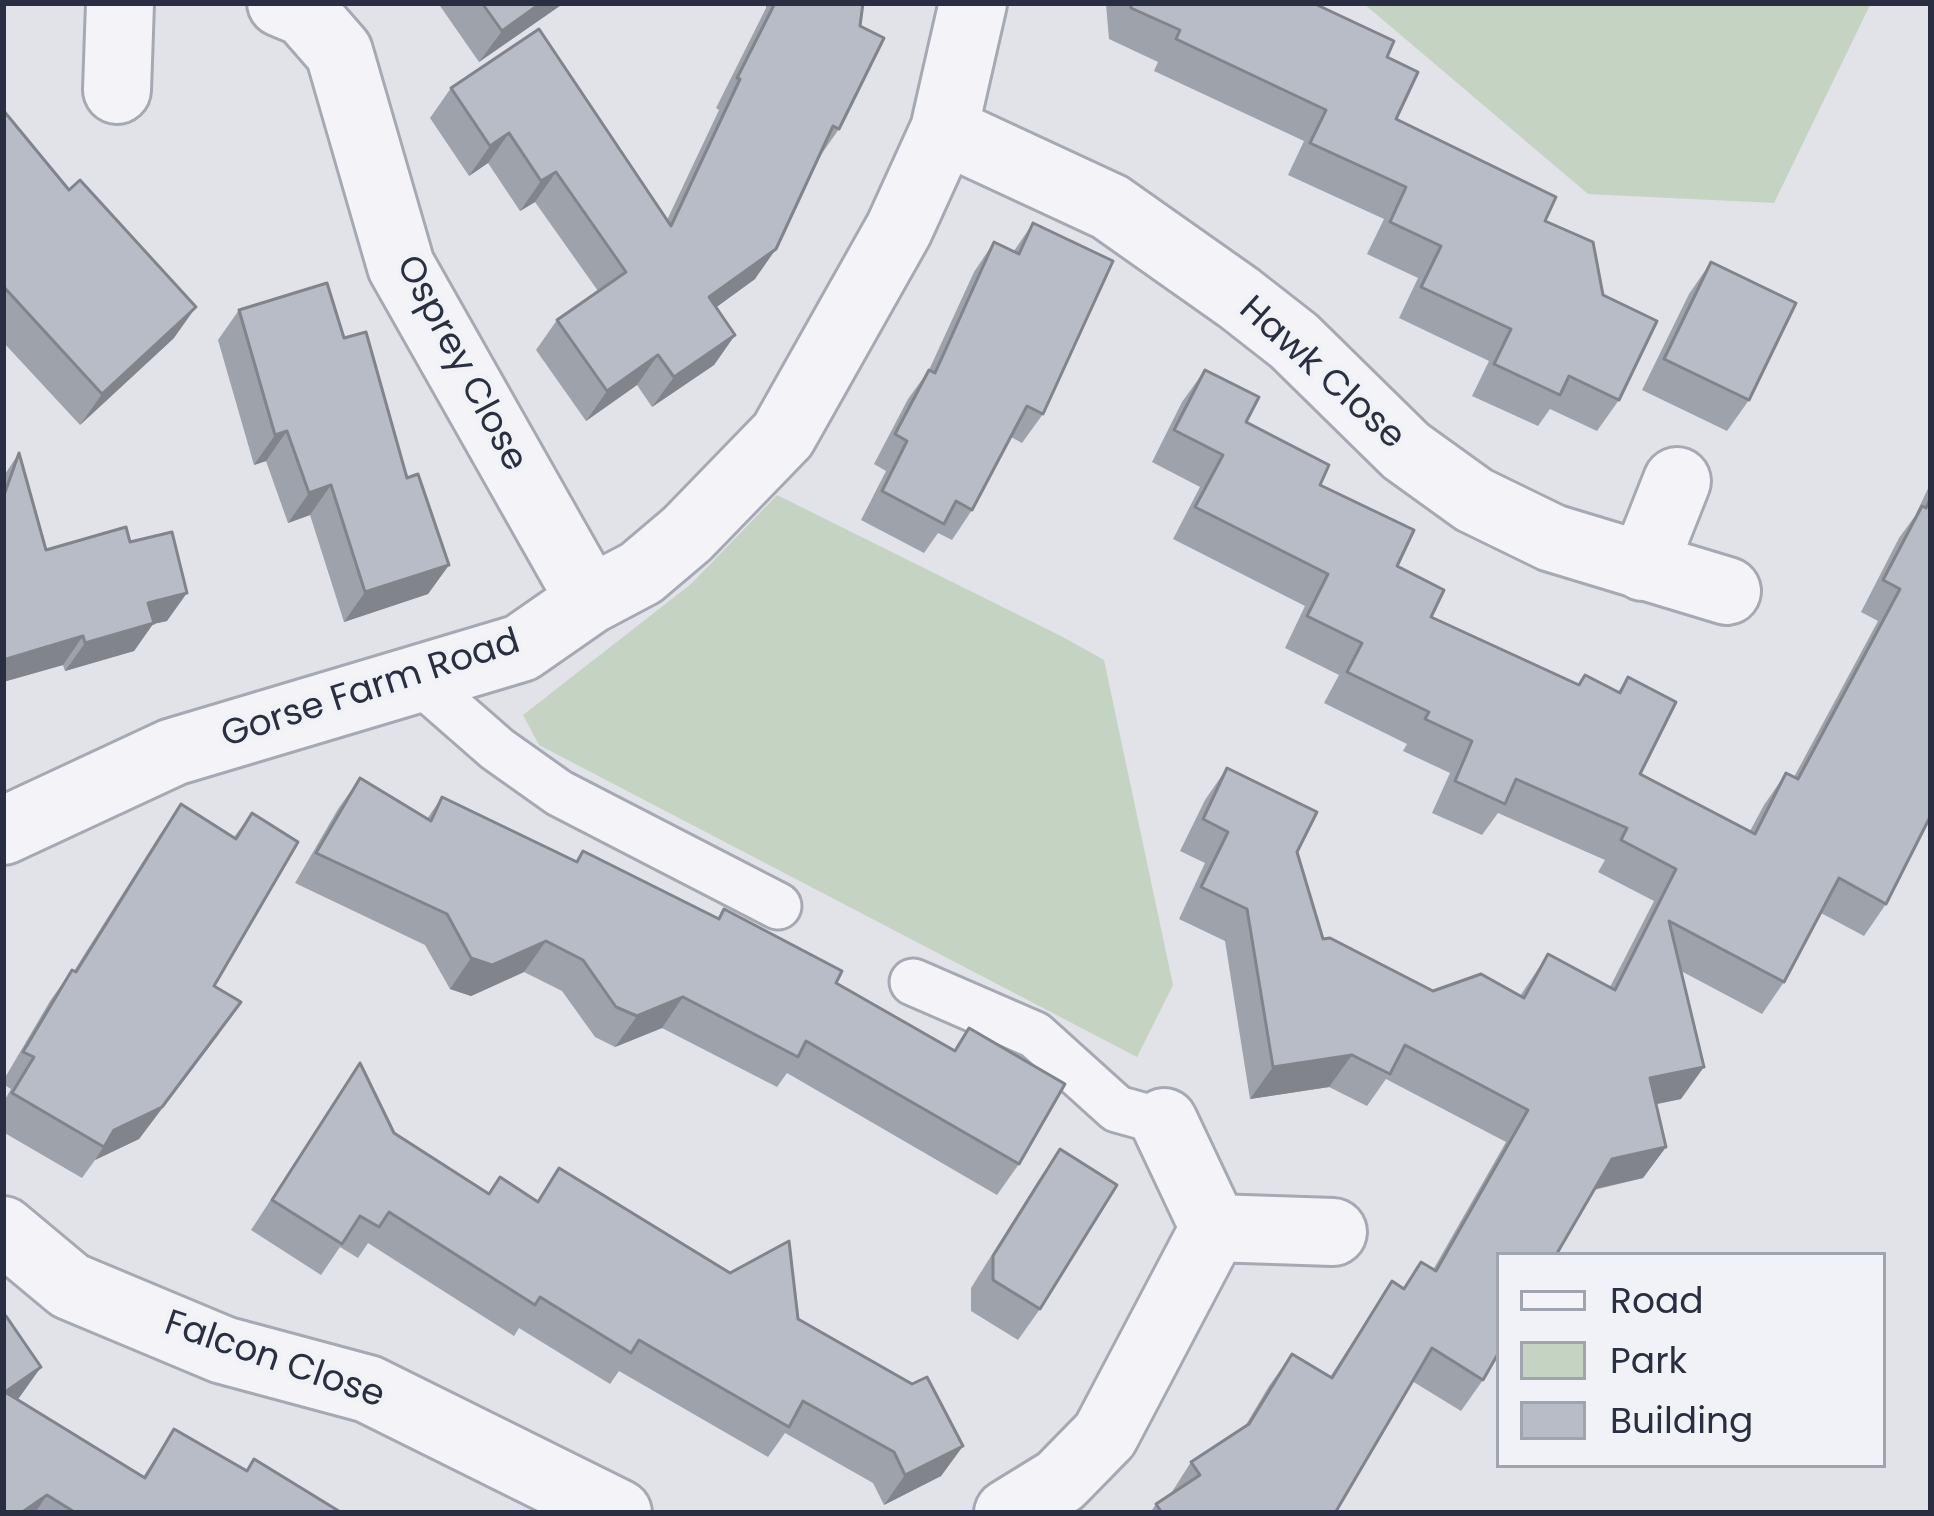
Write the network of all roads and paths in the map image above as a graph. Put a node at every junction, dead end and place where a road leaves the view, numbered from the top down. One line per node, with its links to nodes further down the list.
1 (120, 3): 4 (street)
2 (281, 3): 9 (street, Osprey Close)
3 (973, 3): 5 (street, Gorse Farm Road)
4 (117, 90)
5 (944, 130): 7 (street, Hawk Close); 9 (street, Gorse Farm Road)
6 (1677, 481): 7 (street)
7 (1643, 567): 8 (street, Hawk Close)
8 (1727, 591)
9 (590, 600): 10 (street, Gorse Farm Road)
10 (417, 679): 11 (street, Gorse Farm Road); 12 (lane)
11 (3, 831)
12 (778, 906)
13 (913, 982): 14 (lane)
14 (1164, 1122): 15 (street)
15 (1214, 1228): 17 (street); 19 (street)
16 (3, 1230): 18 (street, Falcon Close)
17 (1333, 1232)
18 (618, 1513)
19 (1008, 1513)

